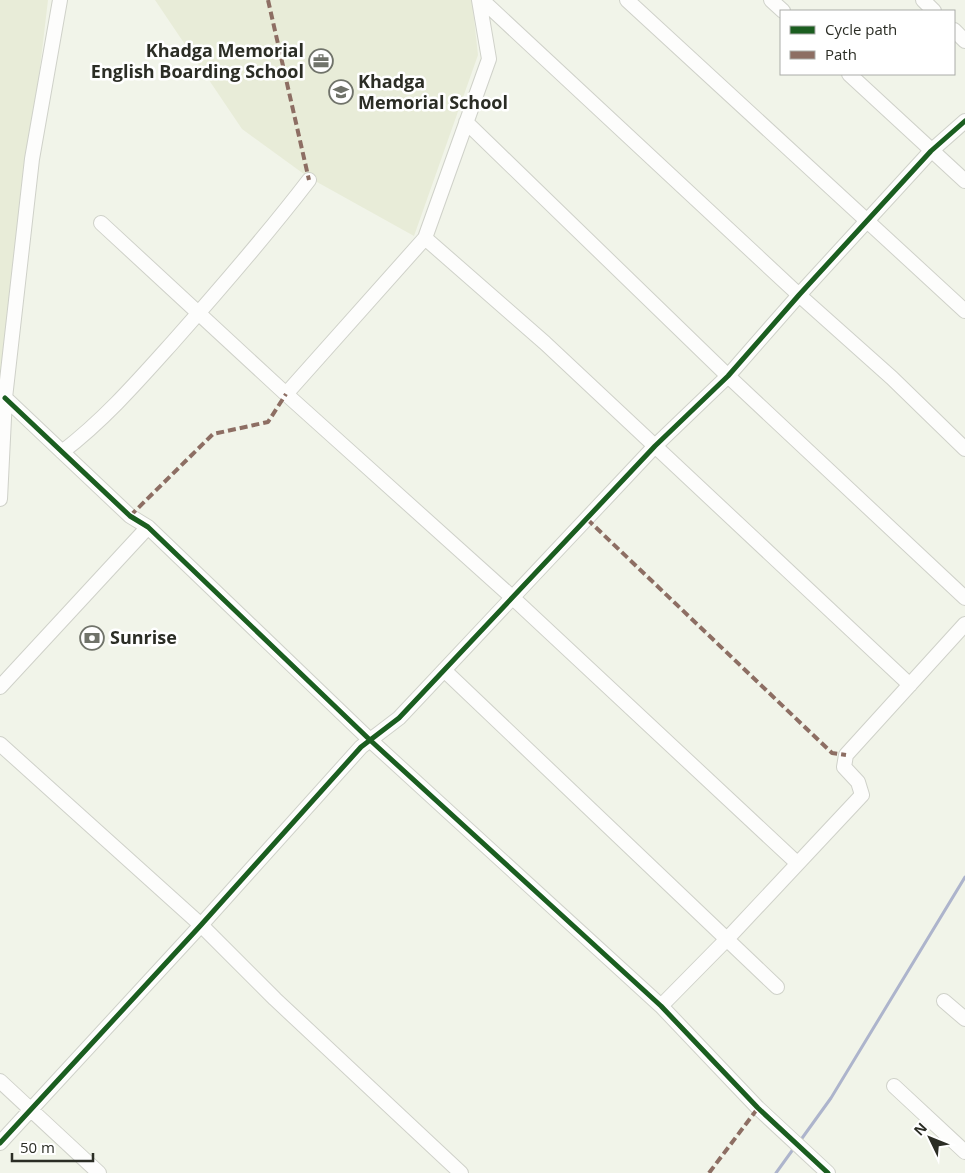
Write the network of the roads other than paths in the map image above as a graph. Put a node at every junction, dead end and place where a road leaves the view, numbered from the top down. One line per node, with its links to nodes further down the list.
1 (60, 0): 22 (street)
2 (480, 0): 10 (street); 17 (street)
3 (627, 0): 14 (street)
4 (771, 0): 5 (street)
5 (782, 10)
6 (955, 31): 7 (street)
7 (965, 40)
8 (850, 75): 11 (street)
9 (965, 121): 11 (street)
10 (466, 122): 16 (street); 20 (street)
11 (931, 151): 13 (street); 14 (street)
12 (308, 180): 19 (street)
13 (965, 182)
14 (867, 222): 17 (street); 18 (street)
15 (101, 223): 19 (street)
16 (425, 238): 21 (street); 23 (street)
17 (799, 295): 20 (street); 24 (street)
18 (965, 311)
19 (199, 314): 21 (street); 25 (street)
20 (728, 376): 23 (street); 29 (street)
21 (286, 394): 28 (street)
22 (2, 396): 25 (street); 26 (street)
23 (656, 446): 28 (street); 32 (street)
24 (965, 449)
25 (62, 452): 27 (street)
26 (0, 499)
27 (148, 527): 33 (street); 34 (street)
28 (513, 598): 31 (street); 36 (street)
29 (965, 598)
30 (965, 624): 32 (street)
31 (444, 670): 34 (street); 38 (street)
32 (910, 685): 36 (street)
33 (0, 687)
34 (370, 740): 37 (street); 41 (street)
35 (0, 744): 37 (street)
36 (797, 863): 38 (street)
37 (201, 925): 45 (street); 49 (street)
38 (728, 938): 39 (street); 41 (street)
39 (777, 987)
40 (944, 1001): 42 (street)
41 (661, 1006): 50 (street)
42 (965, 1019)
43 (0, 1081): 45 (street)
44 (894, 1086): 47 (street)
45 (32, 1109): 46 (street); 48 (street)
46 (0, 1143)
47 (965, 1152)
48 (99, 1173)
49 (462, 1173)
50 (828, 1173)

